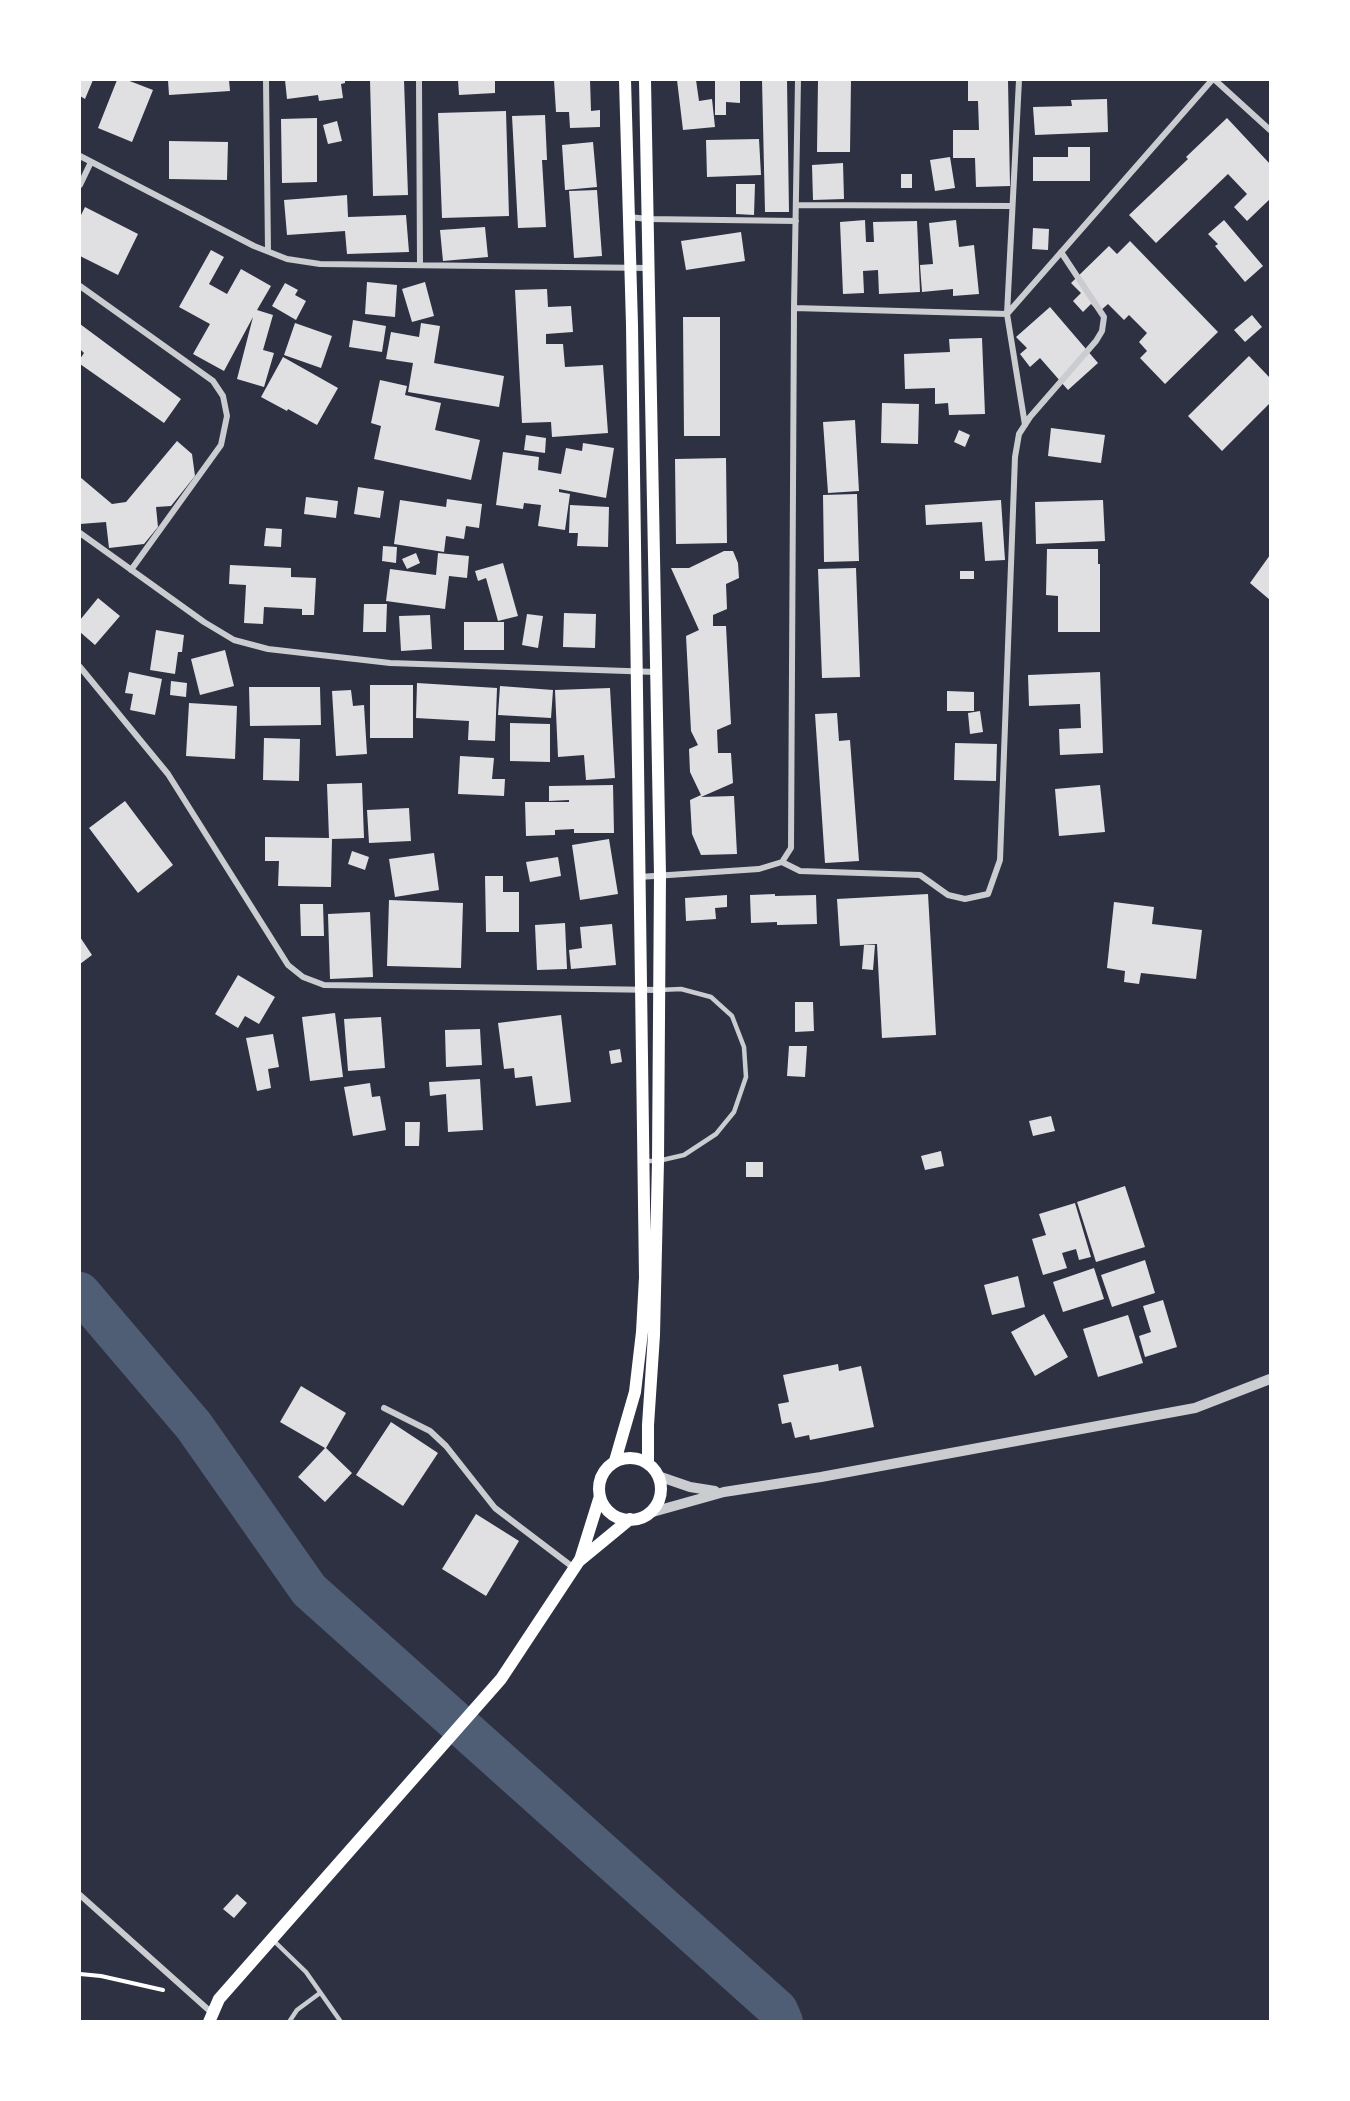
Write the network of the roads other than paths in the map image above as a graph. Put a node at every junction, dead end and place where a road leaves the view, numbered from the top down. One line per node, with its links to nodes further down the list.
1 (266, 80): 17 (street)
2 (419, 80): 19 (street)
3 (625, 80): 14 (main road)
4 (645, 80): 15 (main road)
5 (798, 80): 12 (street)
6 (1019, 80): 13 (street)
7 (1214, 80): 8 (street); 18 (street)
8 (1270, 130)
9 (80, 156): 10 (street)
10 (92, 162): 11 (street); 17 (street)
11 (80, 185)
12 (796, 205): 13 (street); 16 (street)
13 (1012, 206): 24 (street)
14 (629, 217): 15 (street); 20 (main road)
15 (648, 219): 16 (street); 21 (main road)
16 (796, 221): 23 (street)
17 (268, 251): 19 (street)
18 (1061, 252): 24 (street); 25 (street)
19 (420, 265): 20 (street)
20 (631, 267): 21 (street); 29 (main road)
21 (649, 268): 30 (main road)
22 (80, 286): 27 (street)
23 (794, 308): 24 (street); 31 (street)
24 (1007, 314): 25 (street)
25 (1024, 425): 31 (street)
26 (80, 533): 27 (street)
27 (131, 570): 29 (street)
28 (80, 667): 34 (street)
29 (636, 672): 30 (street); 33 (main road)
30 (657, 672): 32 (main road)
31 (782, 862): 32 (street)
32 (660, 874): 33 (street); 35 (main road)
33 (638, 877): 34 (main road)
34 (642, 989): 35 (street); 36 (main road)
35 (659, 990): 37 (main road); 37 (lane)
36 (644, 1161): 37 (lane); 38 (main road)
37 (658, 1161): 38 (main road)
38 (648, 1334): 41 (main road); 42 (main road)
39 (1270, 1379): 44 (street)
40 (384, 1408): 48 (street)
41 (615, 1461): 42 (main road); 45 (main road)
42 (648, 1464): 43 (main road)
43 (658, 1476): 44 (street); 46 (main road)
44 (724, 1492): 46 (street)
45 (600, 1496): 47 (main road); 48 (main road)
46 (649, 1513): 47 (main road)
47 (630, 1519): 48 (main road)
48 (577, 1564): 50 (main road)
49 (80, 1895): 52 (street)
50 (272, 1938): 51 (lane); 52 (main road)
51 (320, 1993): 53 (lane); 54 (lane)
52 (210, 2017)
53 (289, 2022)
54 (340, 2022)

